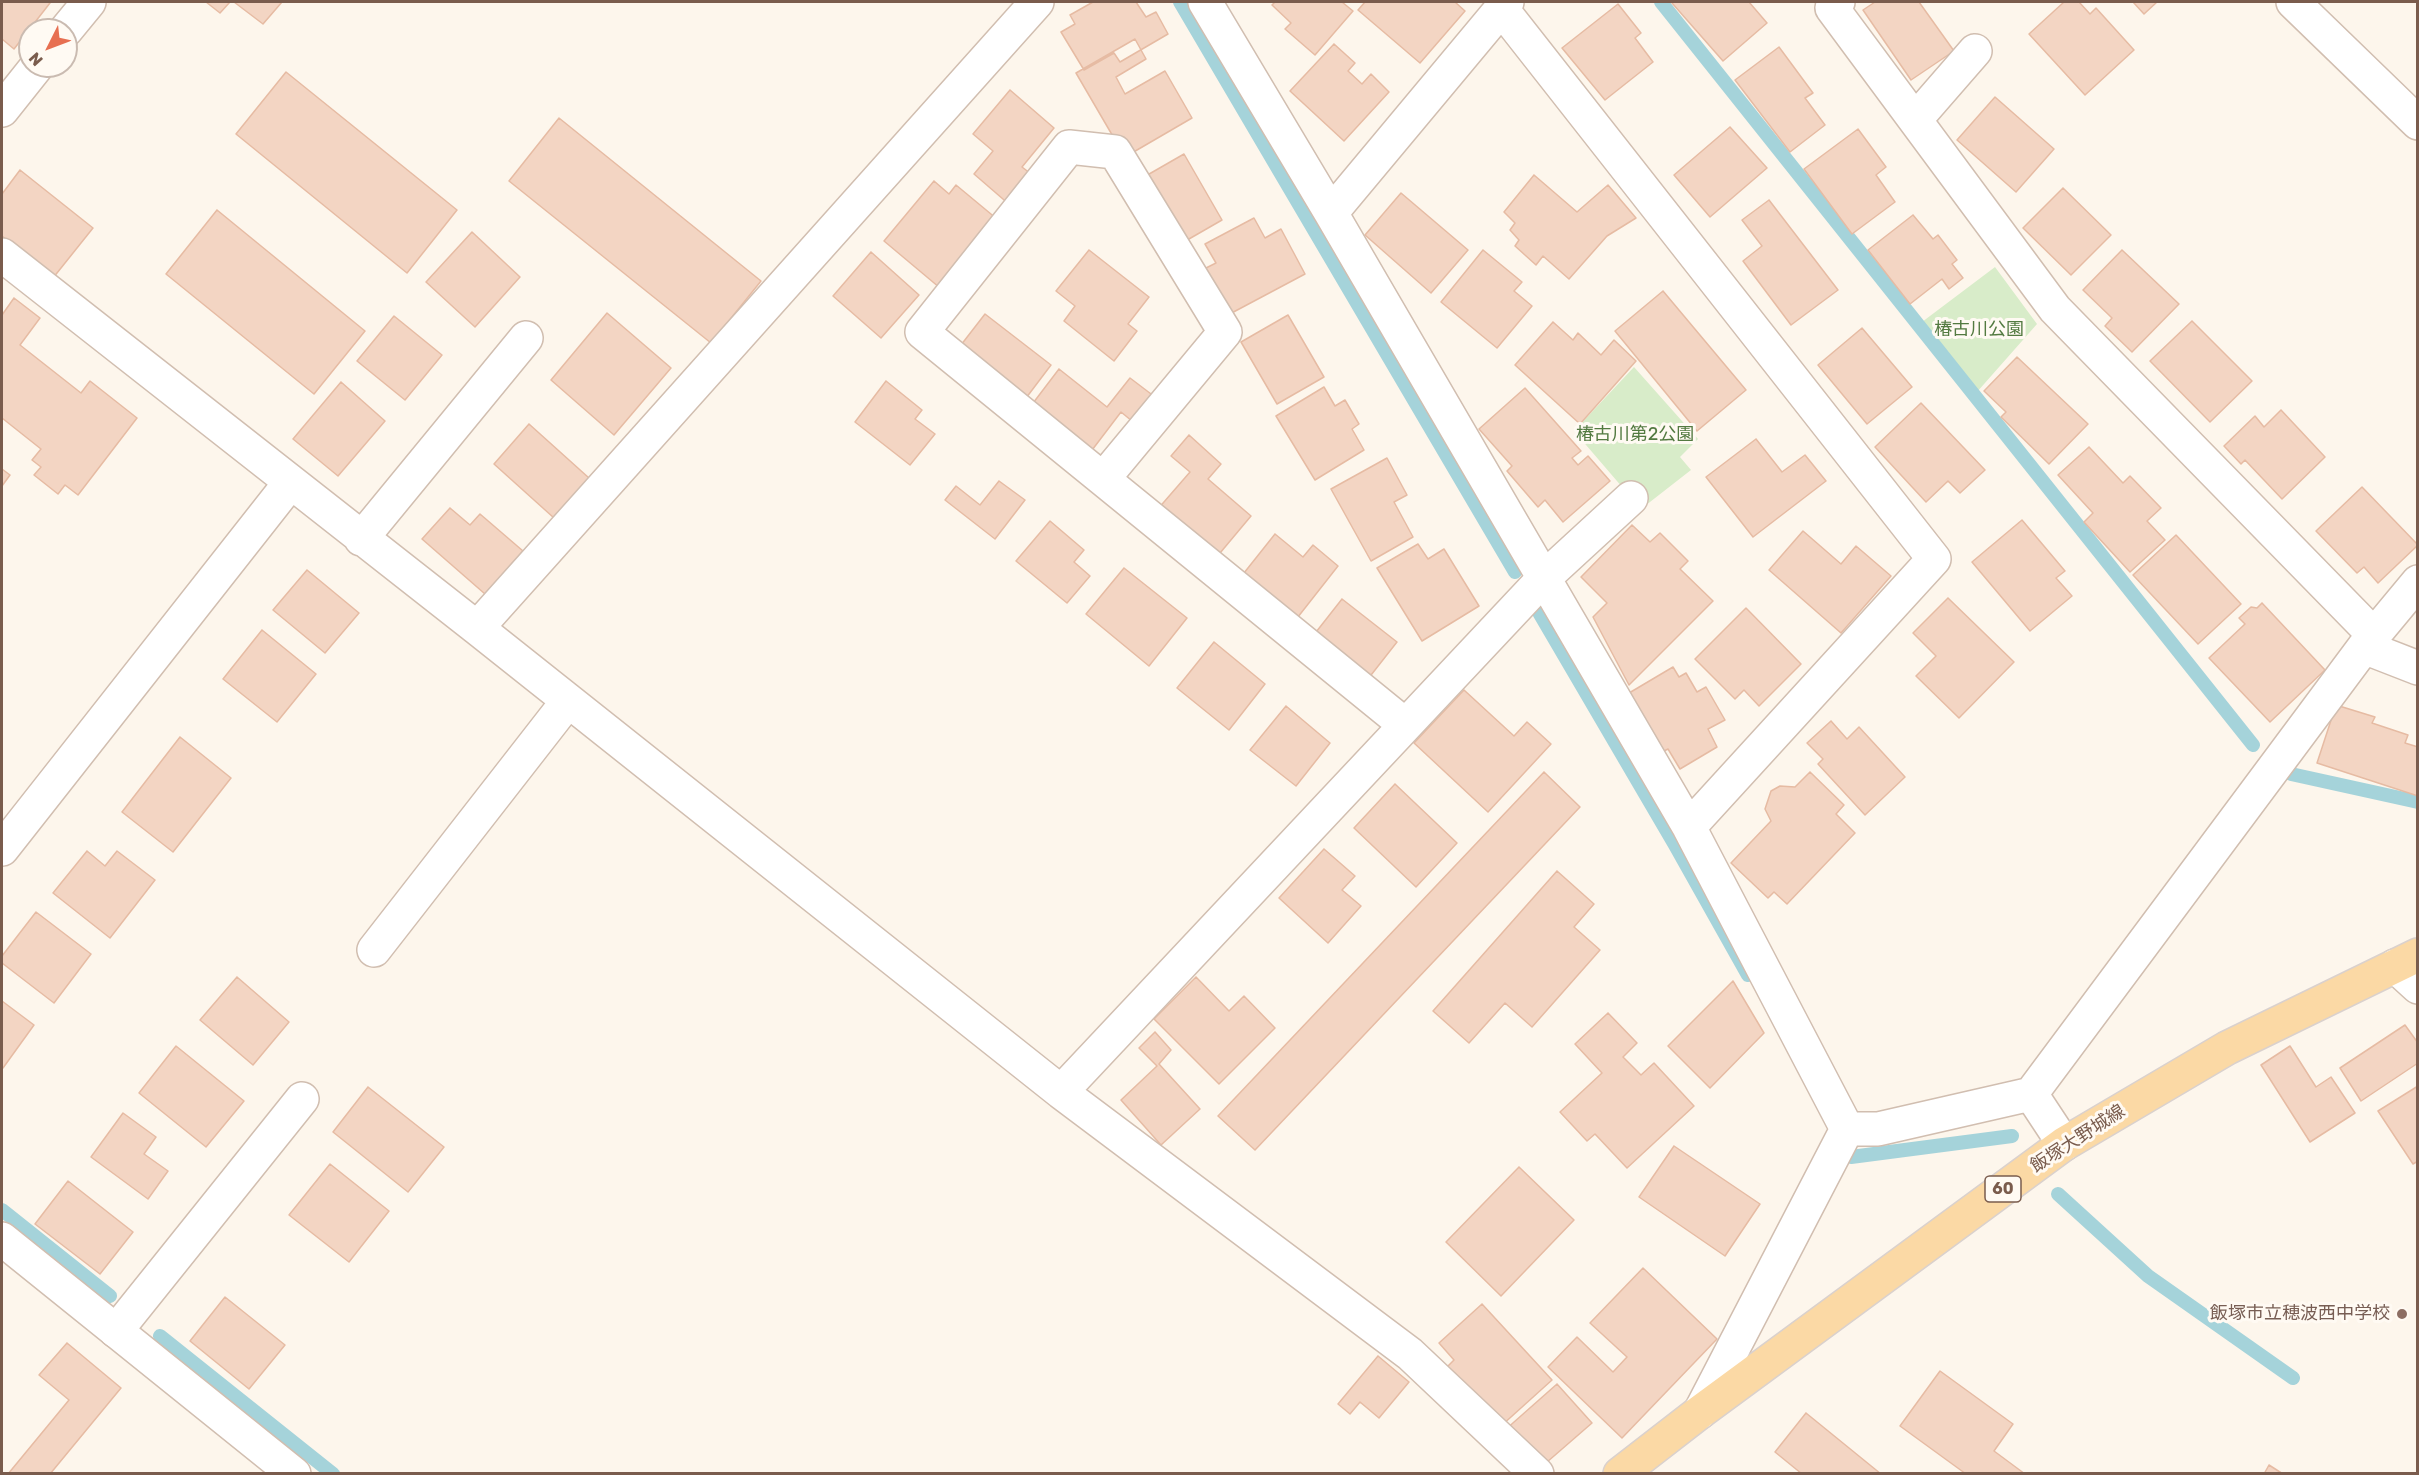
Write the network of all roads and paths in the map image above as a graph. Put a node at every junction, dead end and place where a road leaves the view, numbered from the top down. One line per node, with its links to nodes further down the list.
1 (89, 2): 7 (street)
2 (1037, 2): 22 (street)
3 (1204, 2): 13 (street)
4 (1838, 2): 11 (street)
5 (2293, 2): 12 (street)
6 (1504, 5): 13 (street); 27 (street)
7 (76, 18)
8 (1975, 51): 11 (street)
9 (27, 78): 10 (street)
10 (2, 110)
11 (1915, 120): 23 (street)
12 (2418, 123)
13 (1331, 213): 20 (street)
14 (2, 255): 17 (street)
15 (526, 338): 19 (street)
16 (1103, 479): 26 (street)
17 (290, 483): 19 (street); 28 (street)
18 (1631, 498): 20 (street)
19 (361, 539): 22 (street)
20 (1544, 578): 26 (street); 27 (street)
21 (2418, 582): 23 (street)
22 (477, 628): 25 (street)
23 (2368, 641): 24 (street); 32 (street)
24 (2418, 668)
25 (568, 701): 29 (street); 31 (street)
26 (1404, 724): 31 (street)
27 (1689, 827): 34 (street)
28 (2, 849)
29 (374, 950)
30 (2410, 969): 35 (main road, 飯塚大野城線 / 60)
31 (1061, 1092): 40 (street)
32 (2031, 1094): 34 (street); 35 (street)
33 (302, 1099): 37 (street)
34 (1847, 1129): 38 (street)
35 (2064, 1144): 38 (main road, 飯塚大野城線 / 60)
36 (2, 1239): 37 (street)
37 (116, 1331): 39 (street)
38 (1700, 1412): 41 (main road, 飯塚大野城線 / 60)
39 (294, 1473)
40 (1537, 1473)
41 (1620, 1473)

